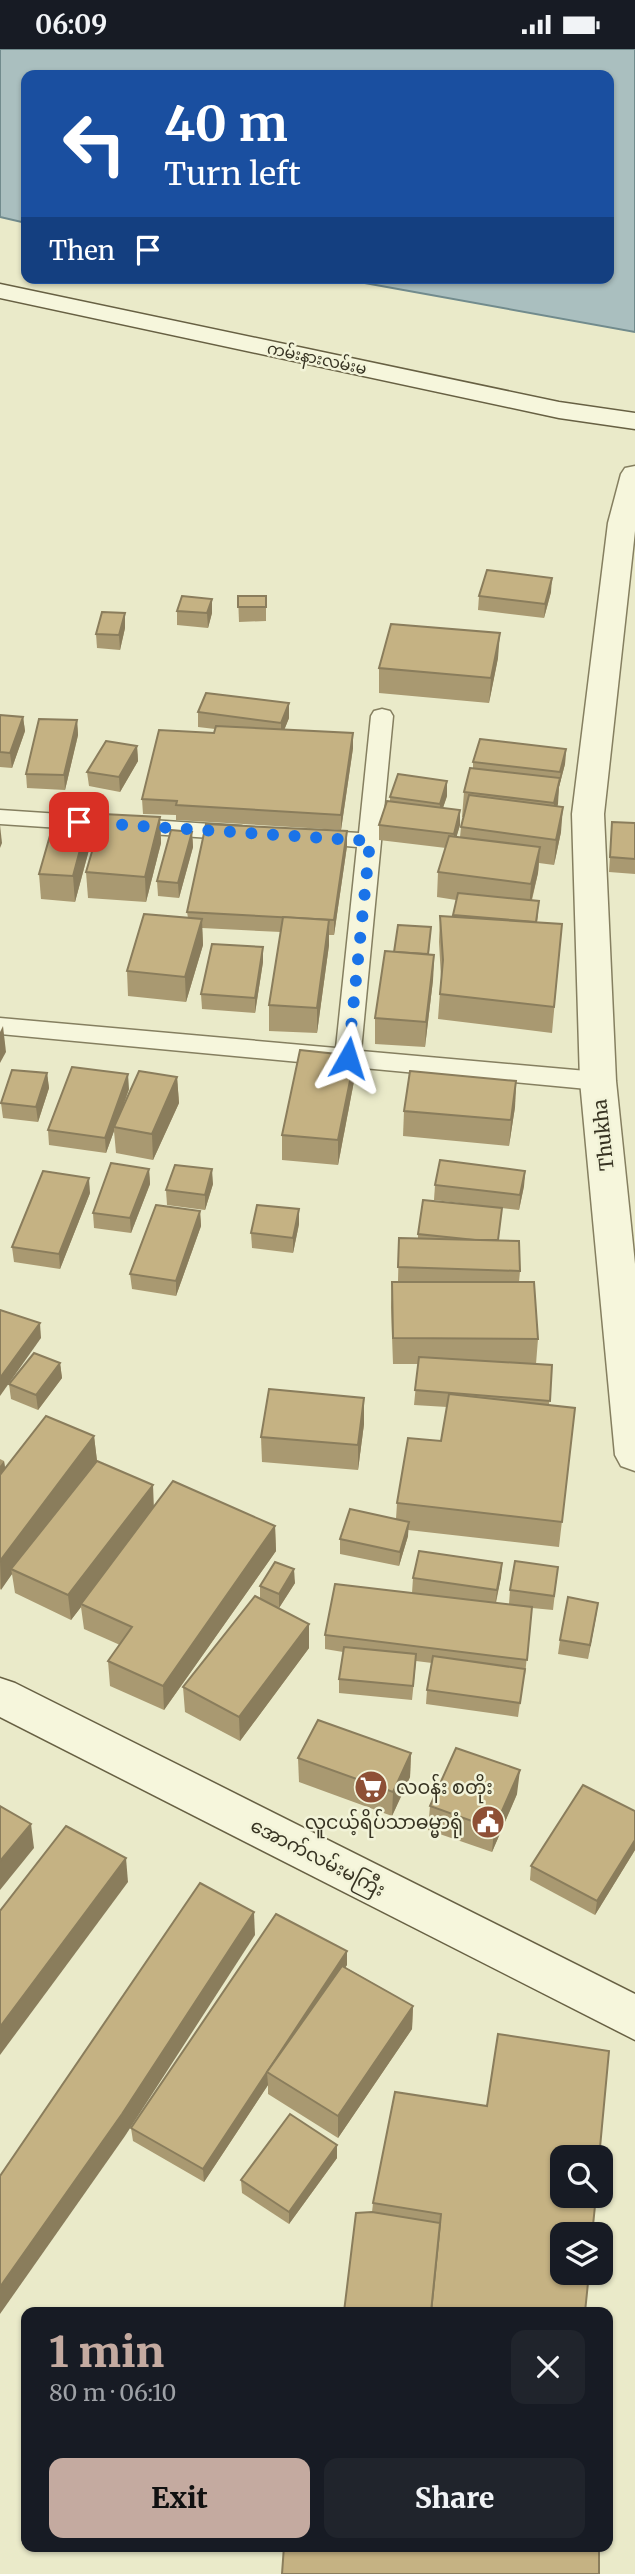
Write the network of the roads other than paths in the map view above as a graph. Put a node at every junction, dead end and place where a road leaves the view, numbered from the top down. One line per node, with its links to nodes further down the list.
1 (0, 291): 2 (street, ကမ်းနားလမ်းမ)
2 (635, 421)
3 (635, 474): 11 (street, Thukha)
4 (382, 716): 8 (lane)
5 (0, 817): 6 (lane)
6 (260, 834)
7 (288, 836): 8 (lane)
8 (370, 841): 10 (lane)
9 (0, 1026): 10 (lane)
10 (348, 1058): 11 (lane)
11 (598, 1081): 12 (street, Thukha)
12 (635, 1455)
13 (0, 1696): 14 (street, အောက်လမ်းမကြီး)
14 (635, 2018)

